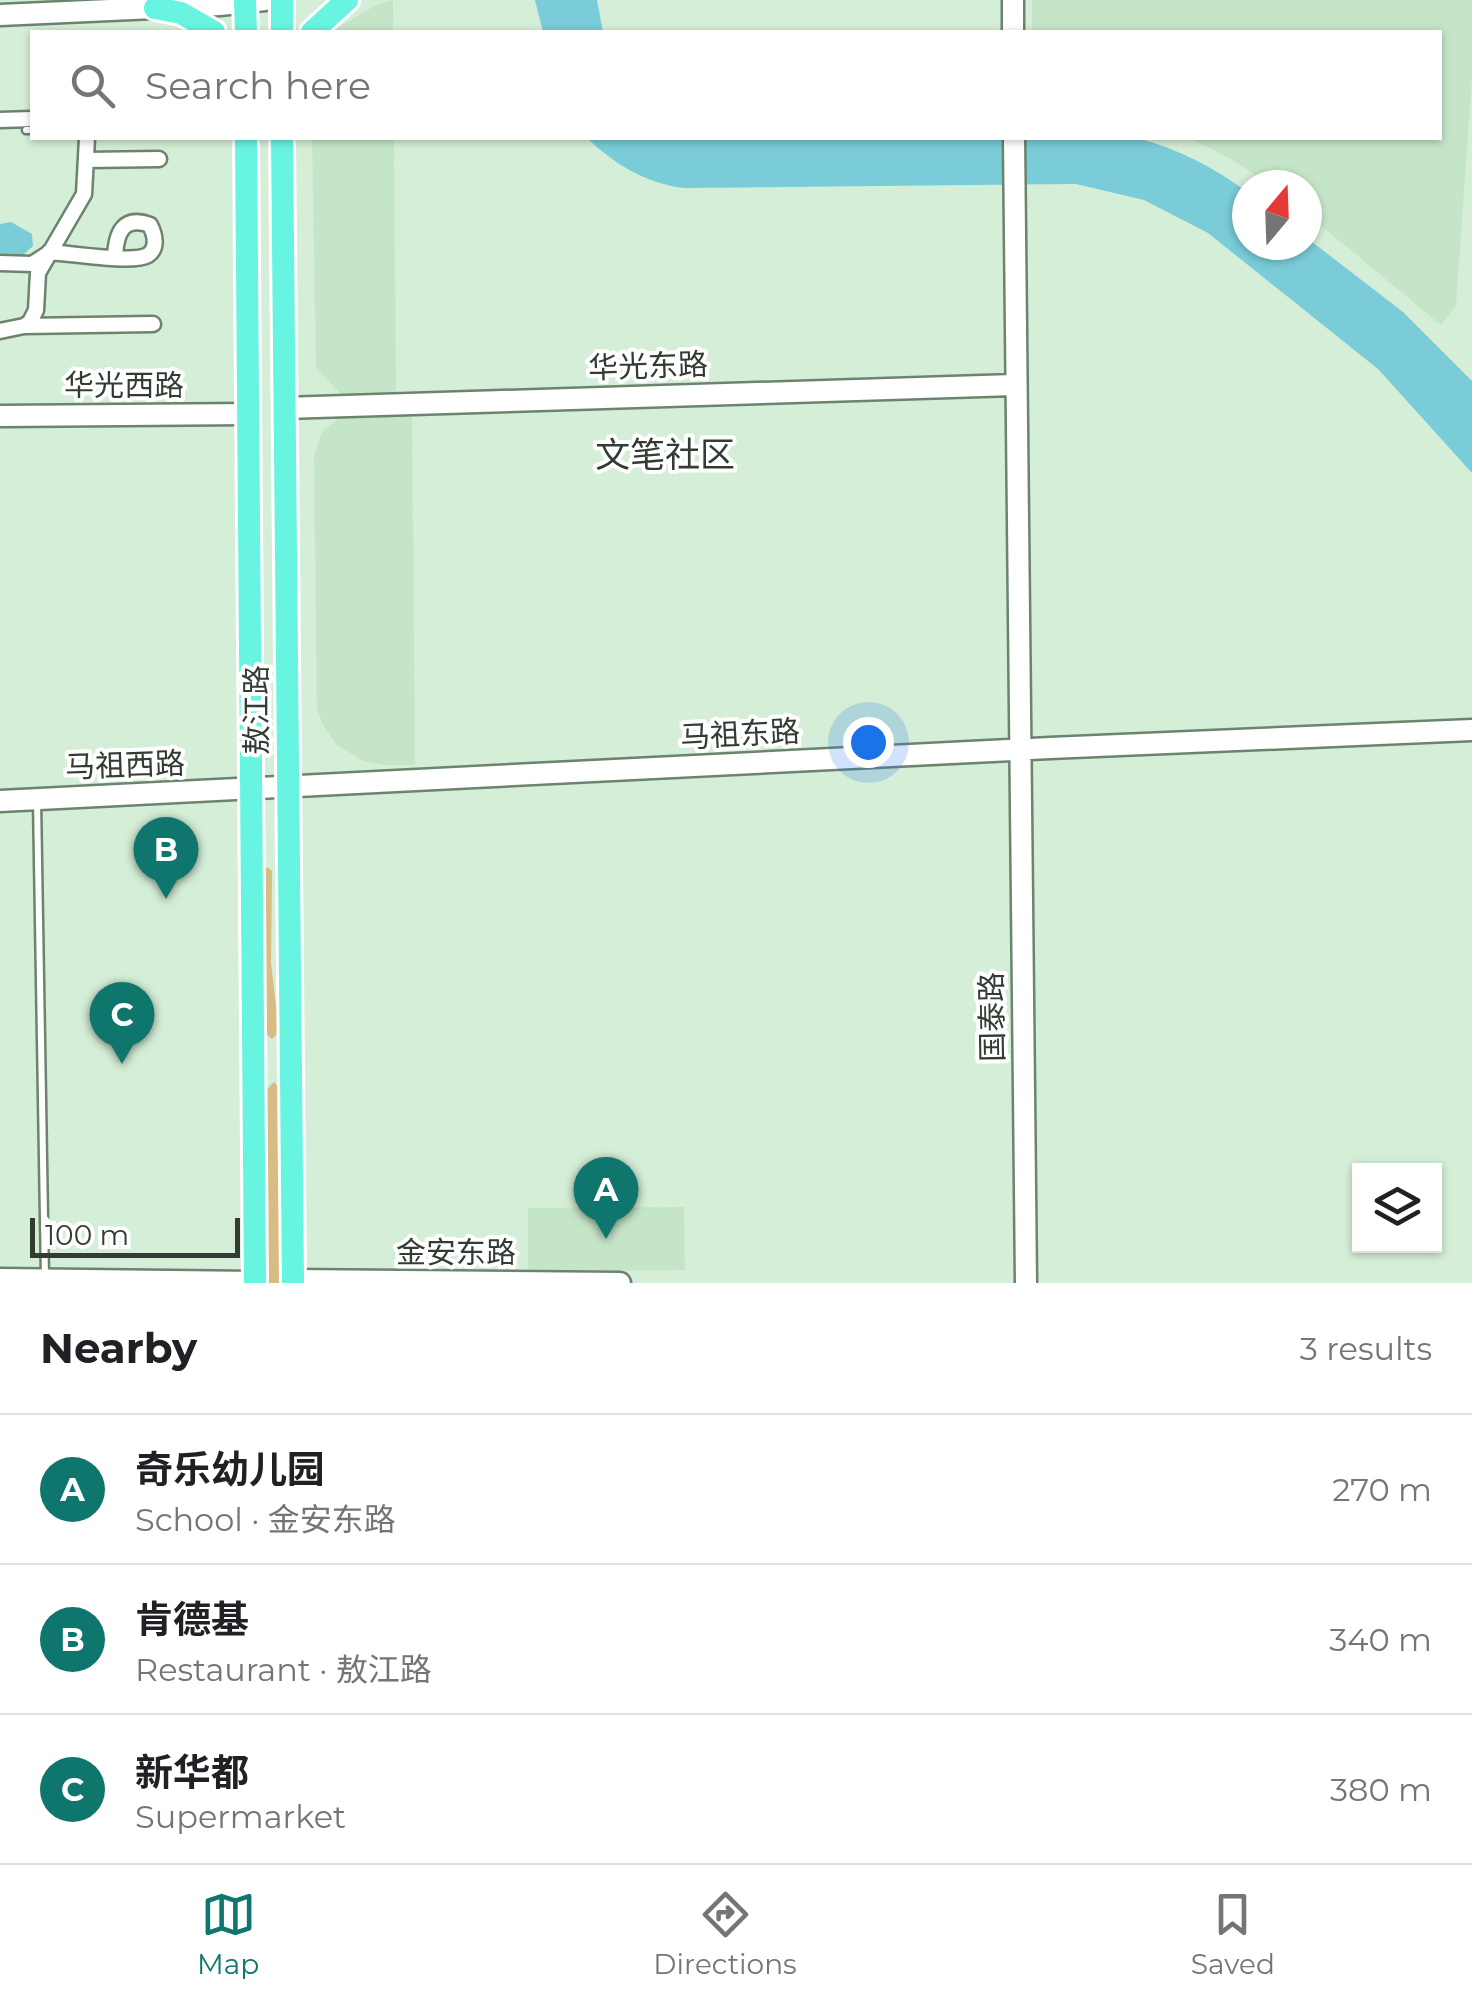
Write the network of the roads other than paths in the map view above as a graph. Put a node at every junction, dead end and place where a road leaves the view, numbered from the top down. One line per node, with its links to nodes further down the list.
1 (282, 0): 9 (main road)
2 (348, 0): 10 (main road)
3 (1013, 0): 11 (street)
4 (252, 1): 5 (street); 8 (main road)
5 (155, 8): 6 (street); 7 (main road)
6 (0, 15)
7 (210, 30)
8 (246, 30)
9 (282, 30)
10 (314, 30)
11 (1013, 30)
12 (0, 120): 13 (street)
13 (30, 126)
14 (88, 140): 19 (street)
15 (246, 140): 28 (main road, 敖江路)
16 (282, 140): 27 (main road, 敖江路)
17 (1014, 140): 26 (street, 国泰路)
18 (159, 159): 19 (street)
19 (87, 160): 20 (street)
20 (48, 253): 21 (street); 22 (street); 24 (street)
21 (115, 257)
22 (0, 263)
23 (153, 324): 24 (street)
24 (24, 326): 25 (street)
25 (0, 331)
26 (1014, 385): 27 (street, 华光东路); 31 (street, 国泰路)
27 (284, 408): 32 (main road, 敖江路)
28 (248, 414): 29 (street, 华光西路); 33 (main road, 敖江路)
29 (0, 416)
30 (1472, 730): 31 (street, 马祖东路)
31 (1019, 750): 32 (street, 马祖东路); 42 (street, 国泰路)
32 (286, 788): 33 (street, 马祖东路); 39 (main road, 敖江路)
33 (252, 790): 34 (street, 马祖西路); 40 (main road, 敖江路)
34 (38, 799): 35 (street, 马祖西路); 37 (lane)
35 (0, 801)
36 (0, 1279): 37 (street)
37 (37, 1281): 38 (street)
38 (214, 1282): 40 (street)
39 (293, 1282): 41 (street, 金安东路)
40 (255, 1283)
41 (620, 1283)
42 (1026, 1283)

